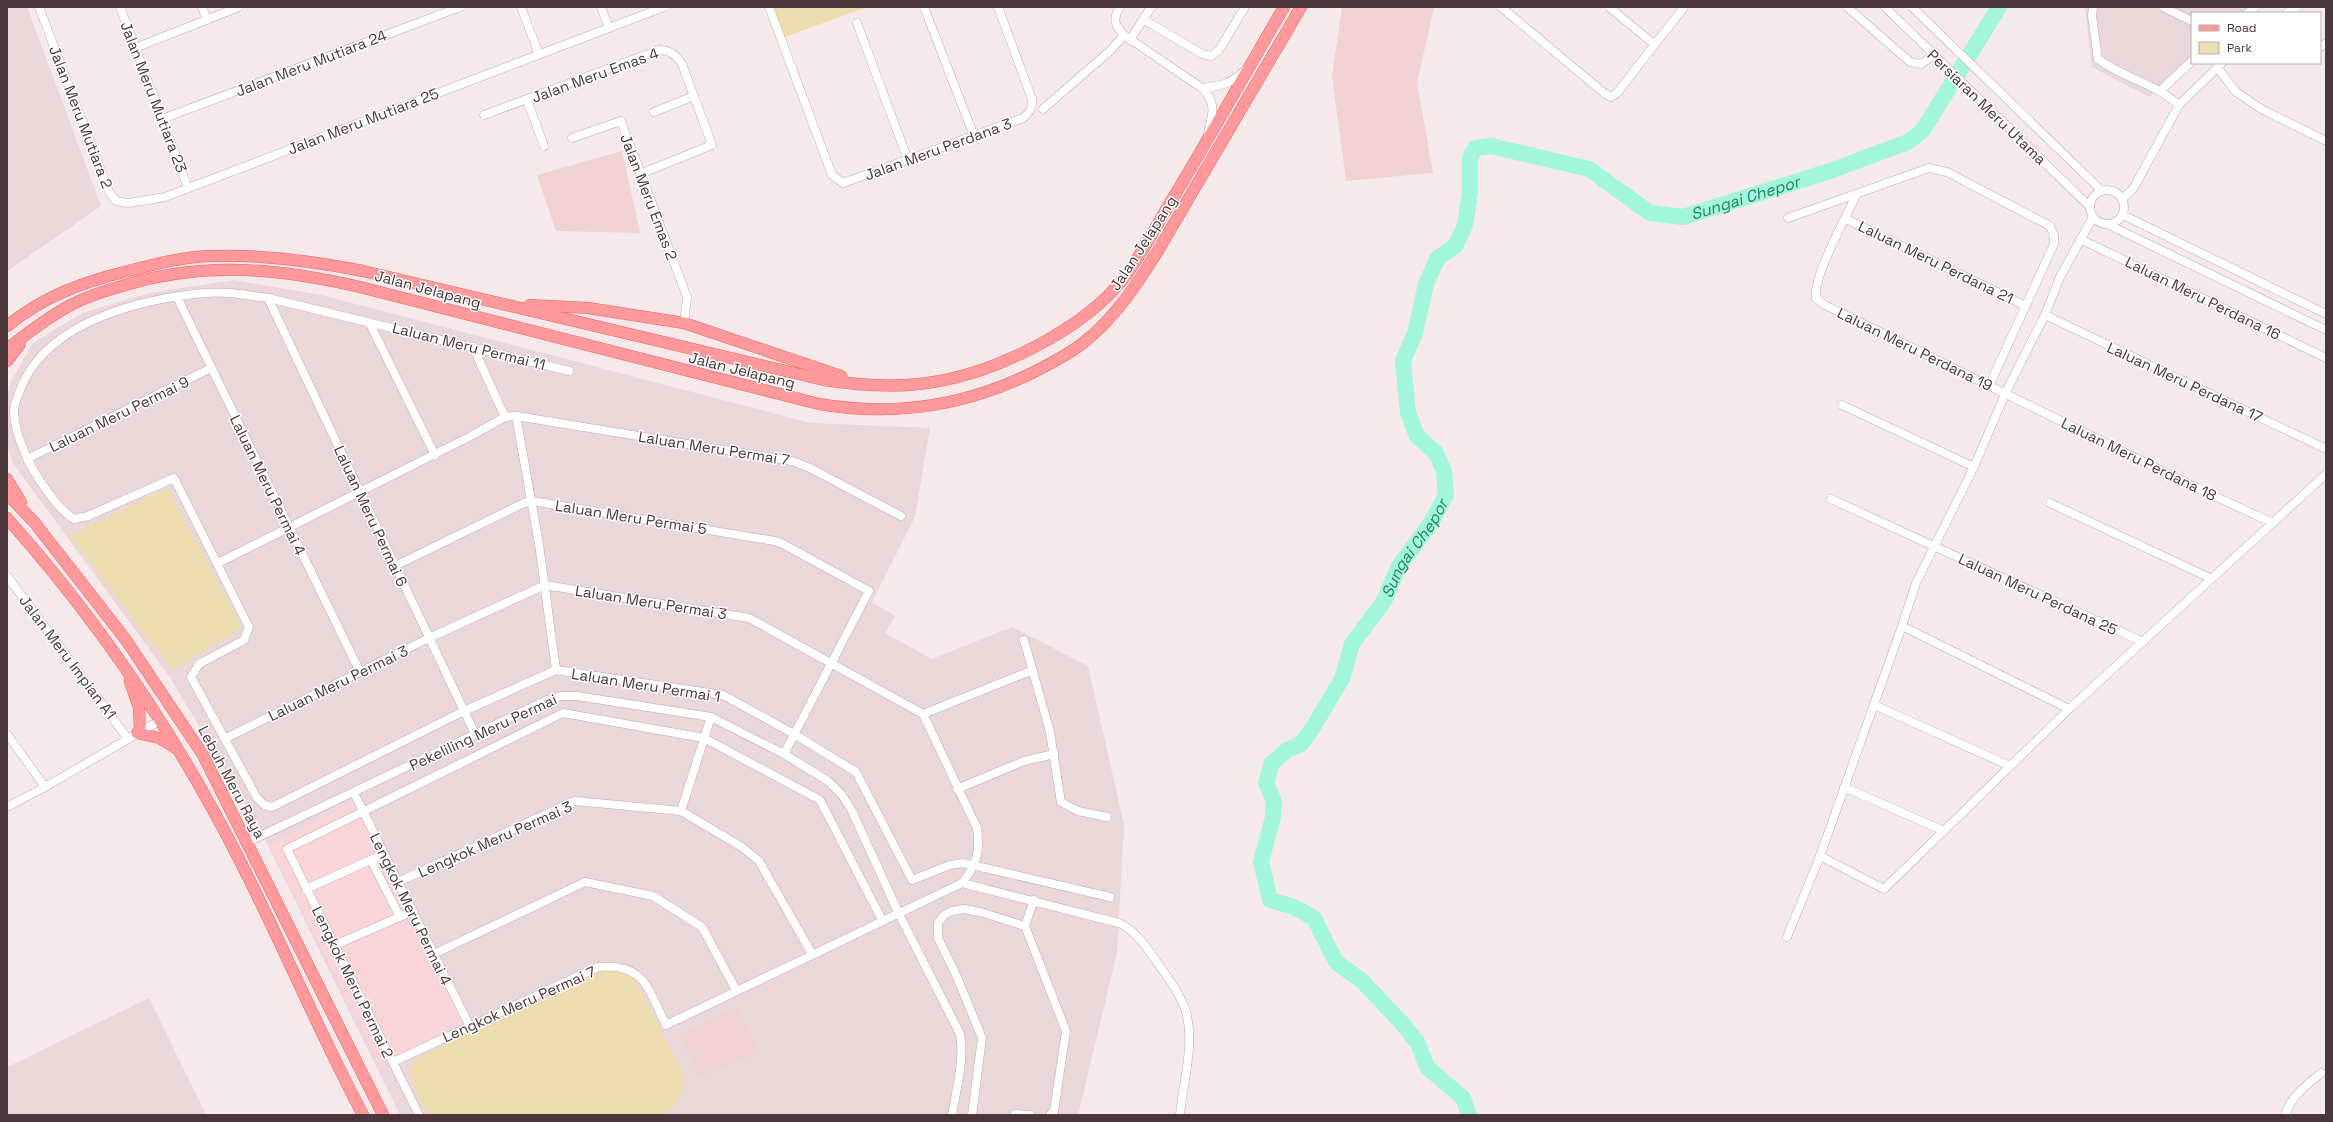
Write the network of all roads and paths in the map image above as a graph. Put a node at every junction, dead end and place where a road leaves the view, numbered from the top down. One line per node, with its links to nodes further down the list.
1 (39, 7): 54 (street, Jalan Meru Mutiara 2)
2 (120, 7): 32 (street, Jalan Meru Mutiara 23)
3 (202, 7): 26 (street)
4 (239, 7): 26 (street)
5 (460, 7): 46 (street, Jalan Meru Mutiara 24)
6 (521, 7): 33 (street)
7 (601, 7): 29 (street)
8 (664, 7): 29 (street, Jalan Meru Mutiara 25)
9 (769, 7): 52 (street, Jalan Meru Perdana 3)
10 (924, 7): 47 (street)
11 (998, 7): 47 (street, Jalan Meru Perdana 3)
12 (1120, 7): 30 (street)
13 (1151, 7): 25 (street)
14 (1245, 7): 25 (street)
15 (1284, 7): 36 (main road, Jalan Jelapang)
16 (1301, 7): 74 (main road, Jalan Jelapang)
17 (1501, 7): 31 (street)
18 (1608, 7): 31 (street)
19 (1684, 7): 31 (street)
20 (1847, 7): 34 (street)
21 (1885, 7): 34 (street, Persiaran Meru Utama)
22 (1912, 7): 55 (street, Persiaran Meru Utama)
23 (2093, 7): 39 (street)
24 (2163, 7): 27 (street)
25 (1143, 18): 30 (street)
26 (207, 20): 32 (street)
27 (2191, 21)
28 (857, 23): 52 (street)
29 (609, 28): 33 (street, Jalan Meru Mutiara 25)
30 (1127, 38): 38 (street); 43 (street)
31 (1654, 44)
32 (135, 48): 46 (street, Jalan Meru Mutiara 23)
33 (539, 54): 54 (street, Jalan Meru Mutiara 25)
34 (1937, 58): 58 (street, Persiaran Meru Utama)
35 (2191, 62): 39 (street)
36 (1250, 65): 38 (street); 50 (main road, Jalan Jelapang)
37 (2220, 65): 42 (street); 49 (street)
38 (1202, 88): 50 (street)
39 (2161, 90): 42 (street)
40 (694, 96): 41 (street, Jalan Meru Emas 4); 44 (street); 53 (street, Jalan Meru Emas 4)
41 (527, 100): 45 (street, Jalan Meru Emas 4); 51 (street)
42 (2179, 105): 57 (street)
43 (1043, 109)
44 (654, 112)
45 (484, 115)
46 (162, 120): 54 (street, Jalan Meru Mutiara 23)
47 (974, 136): 52 (street, Jalan Meru Perdana 3)
48 (572, 138): 53 (street, Jalan Meru Emas 2)
49 (2326, 141)
50 (1205, 145): 82 (main road, Jalan Jelapang)
51 (544, 146)
52 (908, 160)
53 (640, 174): 73 (street, Jalan Meru Emas 2)
54 (188, 188)
55 (2102, 191): 57 (street); 58 (street)
56 (1856, 195): 61 (street); 62 (street); 68 (street)
57 (2122, 199): 59 (street)
58 (2090, 207): 60 (street)
59 (2123, 215): 63 (street); 69 (street)
60 (2093, 217): 63 (street); 64 (street)
61 (1788, 218)
62 (1846, 219): 68 (street, Laluan Meru Perdana 21); 83 (street, Laluan Meru Perdana 19)
63 (2107, 224): 75 (street)
64 (2080, 239): 70 (street); 78 (street, Laluan Meru Perdana 16)
65 (176, 297): 66 (street, Laluan Meru Permai 11); 80 (street, Laluan Meru Permai 4); 90 (street, Laluan Meru Permai 11)
66 (268, 298): 71 (street, Laluan Meru Permai 11); 94 (street, Laluan Meru Permai 6)
67 (500, 303): 72 (main road, Jalan Jelapang); 73 (main road); 82 (main road, Jalan Jelapang)
68 (2026, 306): 83 (street)
69 (2326, 314)
70 (2045, 315): 84 (street); 88 (street, Laluan Meru Perdana 17)
71 (369, 322): 76 (street, Laluan Meru Permai 11); 89 (street)
72 (9, 323)
73 (684, 324): 82 (main road)
74 (32, 330): 77 (main road, Jalan Jelapang); 79 (main road)
75 (2326, 330)
76 (473, 348): 81 (street, Laluan Meru Permai 11); 86 (street)
77 (7, 349)
78 (2326, 358)
79 (7, 361)
80 (211, 368): 90 (street, Laluan Meru Permai 9); 104 (street, Laluan Meru Permai 4)
81 (569, 371)
82 (876, 385)
83 (1989, 386): 84 (street, Laluan Meru Perdana 19)
84 (2005, 394): 91 (street); 102 (street, Laluan Meru Perdana 18)
85 (1842, 405): 91 (street)
86 (505, 416): 87 (street, Laluan Meru Permai 7); 89 (street)
87 (516, 416): 97 (street); 99 (street, Laluan Meru Permai 7)
88 (2326, 449)
89 (435, 454): 94 (street)
90 (27, 459): 107 (street, Laluan Meru Permai 11)
91 (1974, 467): 106 (street)
92 (2326, 474): 102 (street)
93 (7, 479): 101 (main road)
94 (360, 493): 104 (street); 108 (street, Laluan Meru Permai 6)
95 (7, 494): 101 (main road, Lebuh Meru Raya)
96 (1831, 499): 106 (street, Laluan Meru Perdana 25)
97 (532, 501): 108 (street); 111 (street); 116 (street, Laluan Meru Permai 5)
98 (2050, 503): 110 (street)
99 (901, 516)
100 (7, 518): 105 (main road, Lebuh Meru Raya)
101 (34, 522): 146 (main road, Lebuh Meru Raya)
102 (2273, 523): 110 (street)
103 (7, 527): 105 (main road)
104 (290, 528): 107 (street); 120 (street, Laluan Meru Permai 4)
105 (31, 544): 117 (main road, Lebuh Meru Raya)
106 (1934, 546): 112 (street); 115 (street, Laluan Meru Perdana 25)
107 (218, 563): 131 (street)
108 (395, 566): 113 (street, Laluan Meru Permai 6)
109 (7, 576): 130 (street, Jalan Meru Impian A1)
110 (2210, 578): 115 (street)
111 (545, 585): 113 (street, Laluan Meru Permai 3); 116 (street, Laluan Meru Permai 3); 118 (street)
112 (1902, 626): 121 (street); 122 (street)
113 (429, 638): 120 (street, Laluan Meru Permai 3); 123 (street, Laluan Meru Permai 6)
114 (1024, 640): 119 (street)
115 (2142, 642): 122 (street)
116 (831, 663): 124 (street, Laluan Meru Permai 3); 129 (street)
117 (125, 668): 126 (main road, Lebuh Meru Raya); 130 (main road)
118 (556, 670): 123 (street, Laluan Meru Permai 1); 129 (street, Laluan Meru Permai 1)
119 (1033, 670): 124 (street); 135 (street)
120 (360, 672): 131 (street, Laluan Meru Permai 3)
121 (1874, 705): 136 (street); 137 (street)
122 (2069, 709): 136 (street)
123 (464, 711): 128 (street, Laluan Meru Permai 6); 131 (street, Laluan Meru Permai 1)
124 (923, 714): 139 (street)
125 (711, 717): 128 (street, Pekeliling Meru Permai); 132 (street); 134 (street, Pekeliling Meru Permai)
126 (160, 720): 130 (street); 133 (main road, Lebuh Meru Raya)
127 (7, 734): 138 (street)
128 (475, 734): 140 (street, Pekeliling Meru Permai)
129 (794, 734): 134 (street); 150 (street, Laluan Meru Permai 1)
130 (135, 735): 133 (main road); 138 (street)
131 (226, 738)
132 (704, 738): 142 (street); 143 (street); 159 (street)
133 (179, 750): 169 (main road, Lebuh Meru Raya)
134 (784, 754): 157 (street, Pekeliling Meru Permai)
135 (1054, 754): 139 (street); 144 (street)
136 (2010, 766): 145 (street)
137 (1844, 787): 145 (street); 148 (street)
138 (45, 788): 141 (street)
139 (957, 789): 150 (street)
140 (354, 793): 142 (street, Lengkok Meru Permai 4); 146 (street, Pekeliling Meru Permai)
141 (7, 807)
142 (362, 811): 147 (street, Lengkok Meru Permai 4); 153 (street, Lengkok Meru Permai 2)
143 (681, 811): 151 (street, Lengkok Meru Permai 3); 164 (street, Lengkok Meru Permai 3)
144 (1107, 817)
145 (1944, 831): 148 (street)
146 (248, 842): 171 (main road, Lebuh Meru Raya)
147 (384, 854): 149 (street); 151 (street, Lengkok Meru Permai 4)
148 (1820, 856): 161 (street)
149 (371, 860): 153 (street); 158 (street)
150 (976, 864): 152 (street); 154 (street, Laluan Meru Permai 1)
151 (398, 882): 156 (street, Lengkok Meru Permai 4)
152 (962, 883): 155 (street); 157 (street)
153 (306, 889): 162 (street, Lengkok Meru Permai 2)
154 (1110, 897)
155 (1034, 900): 160 (street); 177 (street)
156 (413, 911): 158 (street); 163 (street, Lengkok Meru Permai 4)
157 (899, 914): 159 (street); 173 (street, Pekeliling Meru Permai)
158 (400, 917): 162 (street)
159 (882, 920): 164 (street)
160 (1025, 926): 174 (street); 176 (street)
161 (1787, 937)
162 (335, 945): 167 (street, Lengkok Meru Permai 2)
163 (434, 954): 165 (street); 166 (street, Lengkok Meru Permai 4)
164 (812, 954): 165 (street)
165 (736, 990): 166 (street, Lengkok Meru Permai 7)
166 (469, 1025): 167 (street, Lengkok Meru Permai 7)
167 (393, 1062): 172 (street, Lengkok Meru Permai 2)
168 (2321, 1073): 178 (street)
169 (362, 1113)
170 (1015, 1114): 175 (street)
171 (382, 1115)
172 (418, 1115)
173 (952, 1115)
174 (972, 1115)
175 (1030, 1115)
176 (1050, 1115)
177 (1180, 1115)
178 (2285, 1115)

